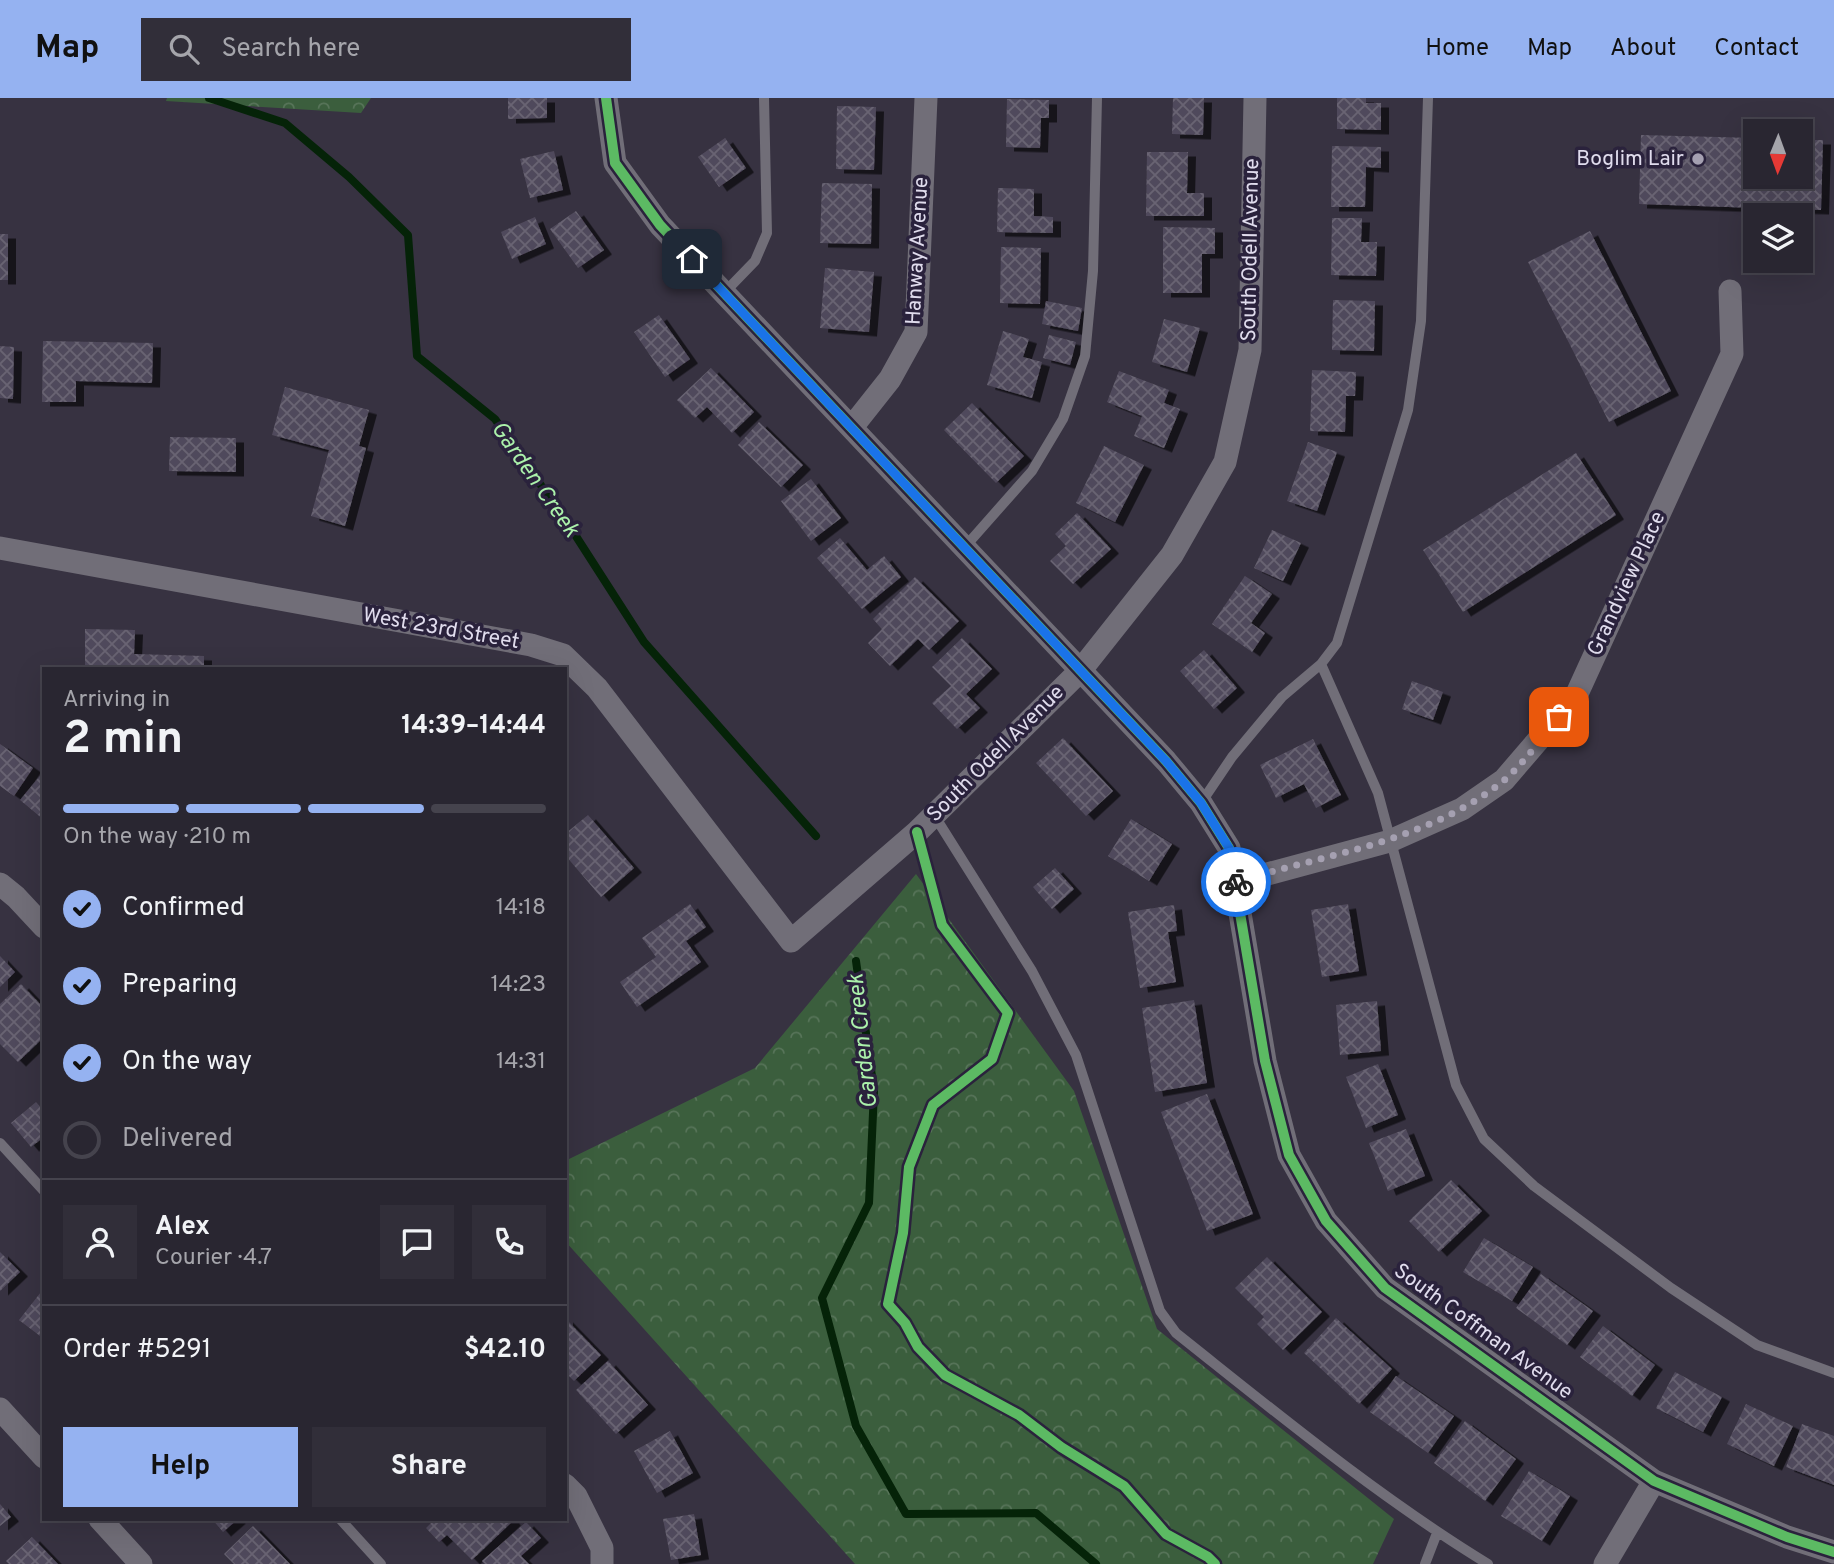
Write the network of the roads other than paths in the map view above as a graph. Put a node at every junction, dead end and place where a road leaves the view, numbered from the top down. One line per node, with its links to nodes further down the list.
1 (606, 98): 8 (street, South Coffman Avenue)
2 (764, 98): 8 (lane)
3 (926, 98): 9 (street, Hanway Avenue)
4 (1097, 98): 11 (lane)
5 (1255, 98): 13 (street, South Odell Avenue)
6 (1428, 98): 12 (lane)
7 (1730, 291): 16 (street, Grandview Place)
8 (724, 293): 9 (street, South Coffman Avenue)
9 (852, 428): 11 (street, South Coffman Avenue)
10 (0, 548): 20 (street, West 23rd Street)
11 (964, 548): 13 (street, South Coffman Avenue)
12 (1321, 664): 14 (lane); 16 (lane)
13 (1080, 671): 14 (street, South Coffman Avenue); 15 (street, South Odell Avenue)
14 (1201, 803): 17 (street, South Coffman Avenue)
15 (934, 815): 20 (street, South Odell Avenue); 30 (lane)
16 (1390, 841): 17 (street, Grandview Place); 23 (lane)
17 (1234, 883): 26 (street, South Coffman Avenue)
18 (0, 884): 19 (street)
19 (42, 925)
20 (791, 941)
21 (0, 1143): 22 (lane)
22 (42, 1189)
23 (1834, 1373)
24 (0, 1409): 25 (street)
25 (42, 1455)
26 (1654, 1481): 31 (street, South Coffman Avenue); 37 (street)
27 (567, 1487): 32 (street)
28 (102, 1521): 33 (street)
29 (343, 1521): 34 (lane)
30 (1437, 1532): 35 (lane); 36 (lane)
31 (1834, 1552)
32 (602, 1556)
33 (141, 1564)
34 (381, 1564)
35 (1425, 1564)
36 (1488, 1564)
37 (1605, 1564)

